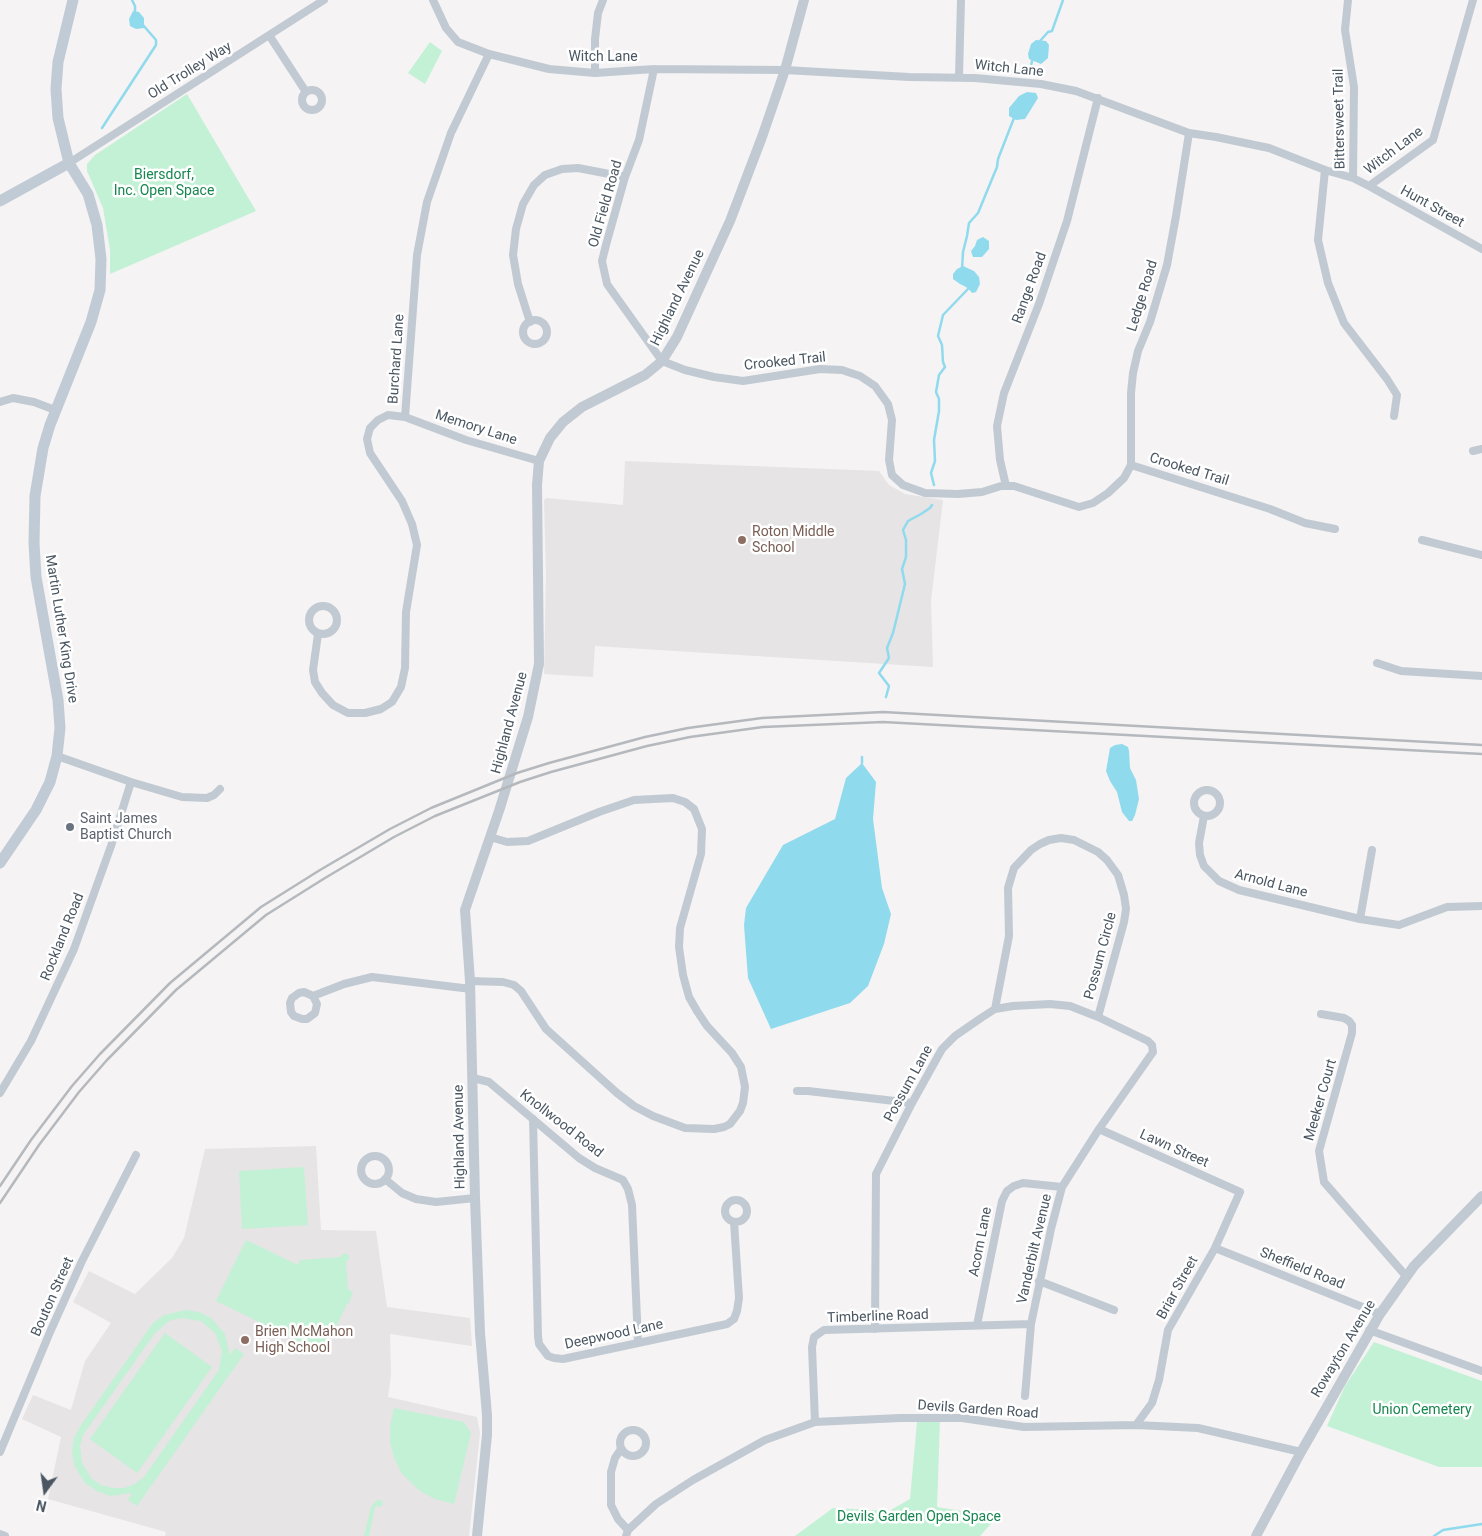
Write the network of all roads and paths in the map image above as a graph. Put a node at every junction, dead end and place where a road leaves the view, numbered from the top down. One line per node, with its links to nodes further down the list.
1 (73, 0): 18 (main road, Martin Luther King Drive)
2 (324, 0): 9 (street, Old Trolley Way)
3 (433, 0): 10 (street, Witch Lane)
4 (602, 0): 13 (street)
5 (804, 0): 12 (street, Highland Avenue)
6 (961, 0): 14 (street)
7 (1348, 0): 21 (street, Bittersweet Trail)
8 (1473, 0): 22 (street, Witch Lane)
9 (269, 35): 15 (street); 18 (street, Old Trolley Way)
10 (489, 54): 13 (street, Witch Lane); 30 (street, Burchard Lane)
11 (654, 69): 12 (street, Witch Lane); 13 (street, Witch Lane); 20 (street, Old Field Road)
12 (784, 70): 14 (street, Witch Lane); 26 (street, Highland Avenue)
13 (595, 73)
14 (959, 77): 16 (street, Witch Lane)
15 (306, 92)
16 (1098, 98): 17 (street, Witch Lane); 35 (street, Range Road)
17 (1189, 133): 19 (street, Witch Lane); 34 (street, Ledge Road)
18 (69, 163): 23 (main road); 28 (main road, Martin Luther King Drive)
19 (1325, 170): 21 (street, Witch Lane); 29 (street)
20 (625, 178): 25 (street); 26 (street, Old Field Road)
21 (1353, 178): 22 (street, Witch Lane)
22 (1369, 186): 24 (street, Hunt Street)
23 (0, 201)
24 (1482, 249)
25 (530, 322)
26 (662, 361): 33 (street, Highland Avenue); 35 (street, Crooked Trail)
27 (0, 402): 28 (street)
28 (55, 410): 42 (main road, Martin Luther King Drive)
29 (1394, 416)
30 (405, 417): 33 (street, Memory Lane); 39 (street, Burchard Lane)
31 (1482, 449): 32 (street)
32 (1473, 451)
33 (539, 461): 46 (street, Highland Avenue)
34 (1131, 466): 35 (street, Crooked Trail); 36 (street, Crooked Trail)
35 (1006, 486)
36 (1335, 529)
37 (1422, 540): 38 (street)
38 (1482, 555)
39 (318, 634)
40 (1377, 663): 41 (street)
41 (1482, 676)
42 (57, 756): 43 (street); 48 (main road, Martin Luther King Drive)
43 (131, 782): 44 (street); 59 (street, Rockland Road)
44 (220, 790)
45 (1204, 816): 50 (street, Arnold Lane)
46 (490, 838): 51 (street, Highland Avenue); 51 (street)
47 (1372, 850): 50 (street)
48 (0, 863)
49 (1482, 906): 50 (street, Arnold Lane)
50 (1360, 919)
51 (470, 985): 52 (street); 57 (street, Highland Avenue)
52 (313, 996)
53 (995, 1010): 55 (street, Possum Lane); 55 (street, Possum Circle); 60 (street, Possum Lane)
54 (1321, 1014): 71 (street, Meeker Court)
55 (1098, 1017): 56 (street, Possum Lane)
56 (1152, 1045): 62 (street, Vanderbilt Avenue)
57 (474, 1078): 61 (street, Knollwood Road); 68 (street, Highland Avenue)
58 (798, 1091): 60 (street)
59 (0, 1093)
60 (912, 1103): 77 (street, Possum Lane)
61 (533, 1119): 79 (street, Knollwood Road); 79 (street, Deepwood Lane)
62 (1099, 1129): 65 (street, Vanderbilt Avenue); 66 (street, Lawn Street)
63 (136, 1155): 85 (street, Bouton Street)
64 (385, 1179): 68 (street)
65 (1062, 1187): 72 (street, Vanderbilt Avenue); 76 (street, Acorn Lane)
66 (1240, 1192): 70 (street, Briar Street)
67 (1482, 1196): 71 (street, Rowayton Avenue)
68 (475, 1198): 90 (street, Highland Avenue)
69 (734, 1222): 79 (street, Deepwood Lane)
70 (1215, 1248): 74 (street, Sheffield Road); 83 (street, Briar Street)
71 (1406, 1276): 74 (street, Rowayton Avenue)
72 (1040, 1281): 73 (street); 75 (street, Vanderbilt Avenue)
73 (1114, 1310)
74 (1380, 1314): 78 (street, Rowayton Avenue)
75 (1031, 1324): 76 (street, Timberline Road); 81 (street, Vanderbilt Avenue)
76 (978, 1325): 77 (street, Timberline Road)
77 (875, 1329): 82 (street, Timberline Road)
78 (1370, 1330): 80 (street); 86 (street, Rowayton Avenue)
79 (638, 1342)
80 (1482, 1371)
81 (1025, 1396)
82 (815, 1422): 83 (street, Devils Garden Road); 87 (street, Devils Garden Road)
83 (1136, 1425): 86 (street, Devils Garden Road)
84 (621, 1449): 87 (street)
85 (0, 1452)
86 (1301, 1452): 91 (street, Rowayton Avenue)
87 (627, 1533)
88 (0, 1534): 89 (street)
89 (5, 1536)
90 (477, 1536)
91 (1256, 1536)

